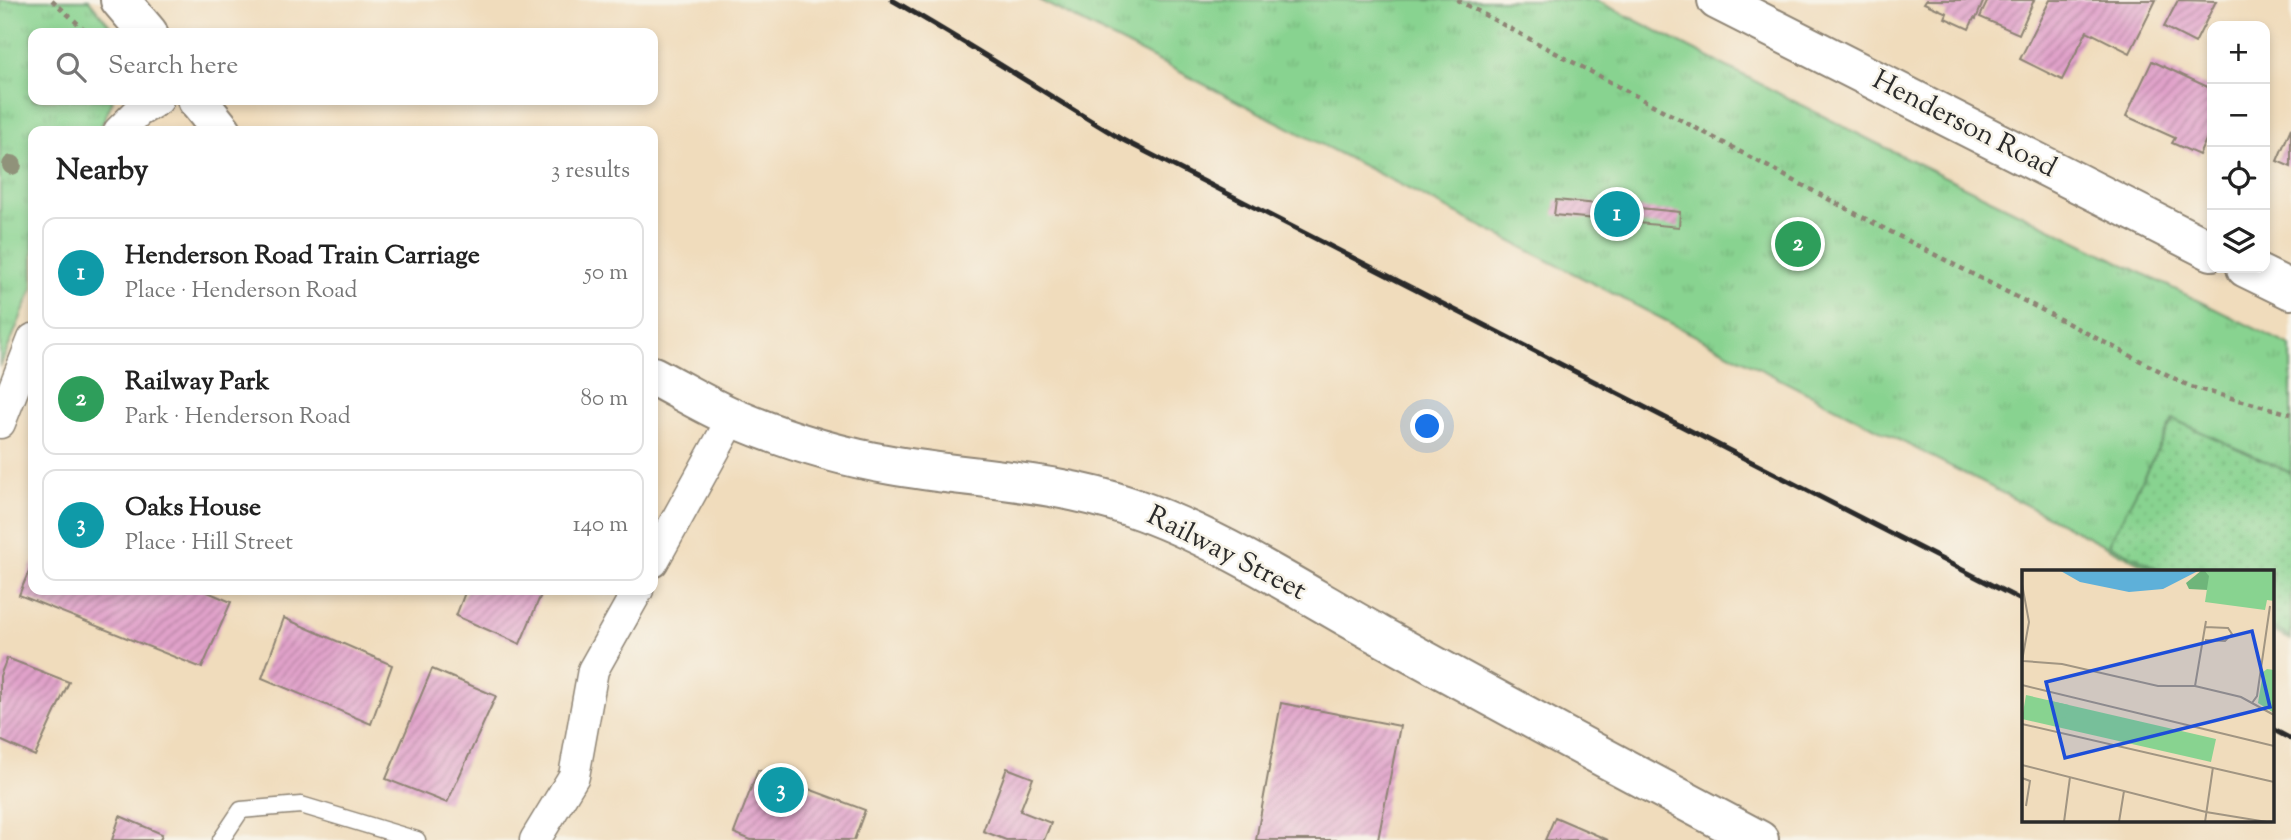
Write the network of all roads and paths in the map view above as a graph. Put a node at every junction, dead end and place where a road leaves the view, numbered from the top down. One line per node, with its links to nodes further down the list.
1 (52, 0): 5 (path)
2 (120, 0): 6 (street)
3 (1457, 0): 16 (path)
4 (1717, 0): 11 (street, Henderson Road)
5 (83, 28)
6 (144, 28)
7 (150, 105): 9 (street)
8 (201, 105): 10 (street)
9 (124, 126)
10 (218, 126)
11 (2207, 248)
12 (2256, 273): 13 (street)
13 (2291, 290)
14 (28, 352): 18 (street)
15 (658, 379): 17 (street, Railway Street)
16 (2291, 414)
17 (733, 417): 19 (street); 24 (street, Railway Street)
18 (0, 423)
19 (658, 553)
20 (635, 595): 23 (street)
21 (221, 840): 22 (lane)
22 (417, 840)
23 (535, 840)
24 (1759, 840)

